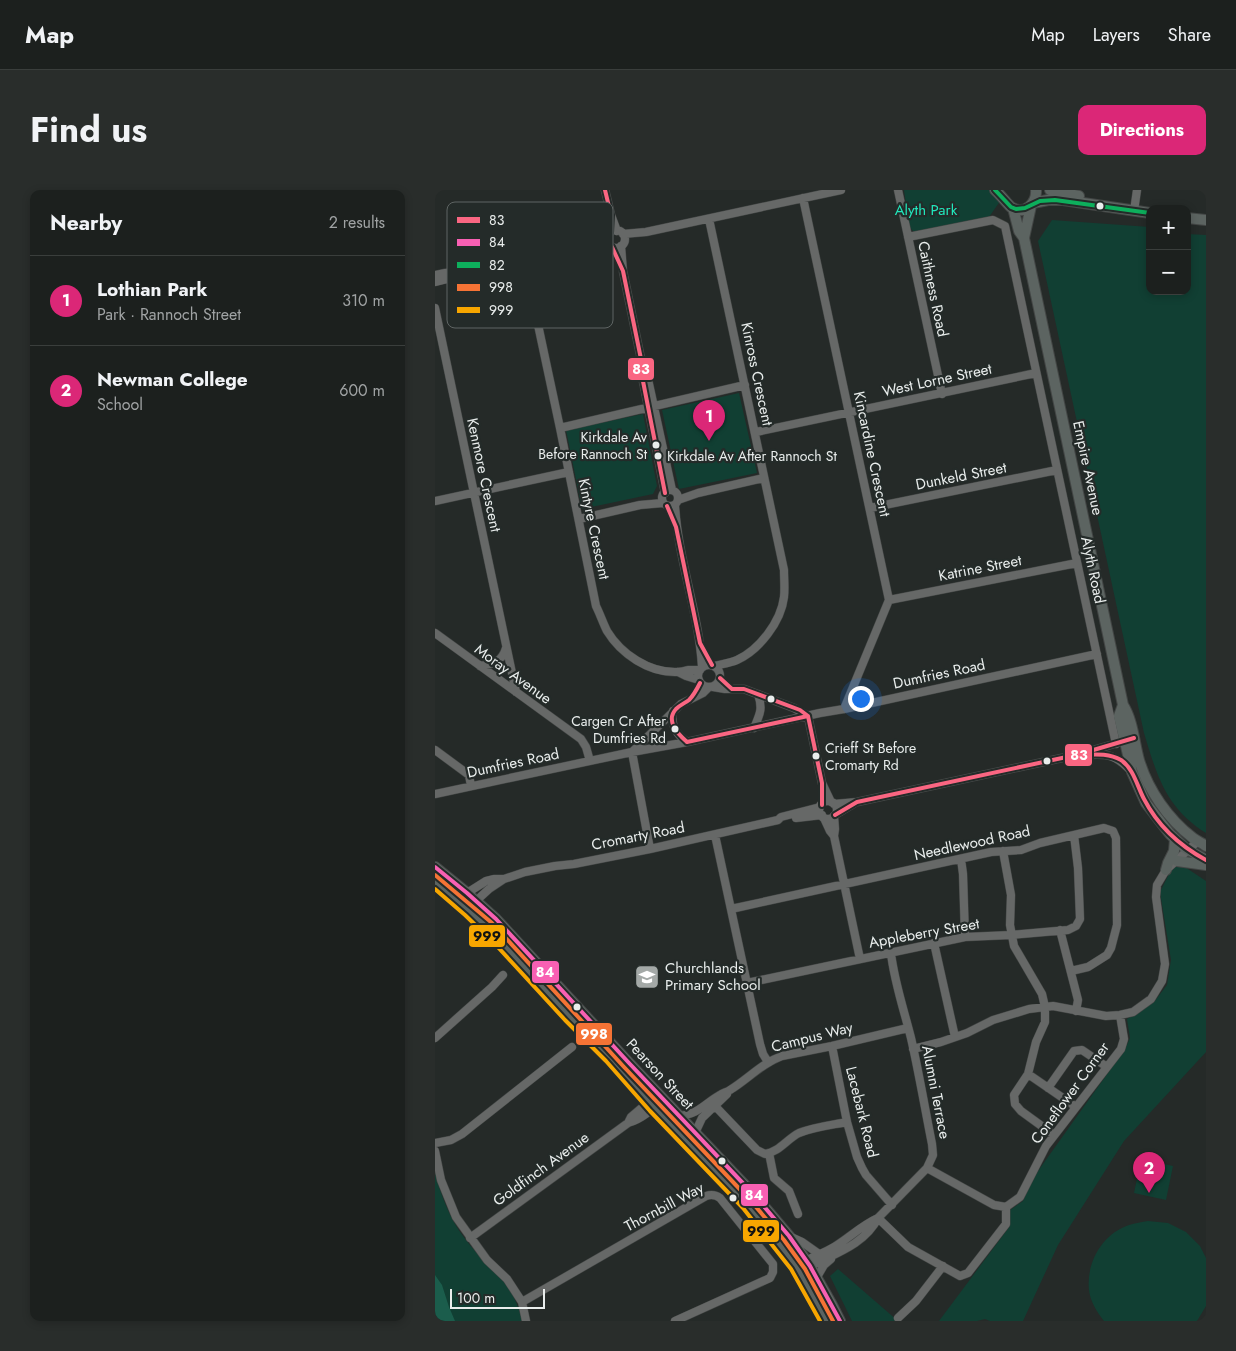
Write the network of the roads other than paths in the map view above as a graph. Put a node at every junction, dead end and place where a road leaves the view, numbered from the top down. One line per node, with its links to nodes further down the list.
1 (841, 190): 7 (street)
2 (898, 190): 19 (street, Caithness Road)
3 (995, 190): 8 (main road)
4 (1036, 190): 9 (main road, Empire Avenue)
5 (1050, 190): 10 (main road)
6 (1137, 190): 10 (street)
7 (803, 198): 16 (street); 30 (street, Kincardine Crescent)
8 (1008, 199): 9 (main road); 20 (main road, Empire Avenue)
9 (1032, 205): 10 (main road); 20 (main road, Empire Avenue)
10 (1134, 208): 11 (main road); 12 (main road)
11 (1146, 209)
12 (1146, 212)
13 (1191, 213): 14 (main road)
14 (1206, 215)
15 (1191, 218): 17 (main road)
16 (709, 219): 21 (street); 27 (street, Kinross Crescent)
17 (1206, 220)
18 (613, 227): 21 (street)
19 (908, 237): 26 (street, Alyth Road); 28 (street, Caithness Road)
20 (1024, 238): 63 (main road, Empire Avenue)
21 (615, 239): 29 (street)
22 (435, 308): 24 (street, Kenmore Crescent)
23 (539, 328): 31 (street, Kintyre Crescent)
24 (441, 339): 25 (street); 36 (street, Kenmore Crescent)
25 (435, 347)
26 (1036, 373): 28 (street, West Lorne Street); 33 (street, Alyth Road)
27 (745, 385): 29 (street); 32 (street, Kinross Crescent)
28 (942, 394): 30 (street, West Lorne Street)
29 (651, 407): 31 (street); 37 (street)
30 (848, 413): 32 (street, West Lorne Street); 39 (street, Kincardine Crescent)
31 (560, 428): 34 (street, Kintyre Crescent)
32 (756, 432): 35 (street, Kinross Crescent)
33 (1057, 470): 39 (street, Dunkeld Street); 41 (street, Alyth Road)
34 (569, 472): 36 (street); 40 (street, Kintyre Crescent)
35 (764, 478): 37 (street); 47 (street, Kinross Crescent)
36 (473, 494): 38 (street); 45 (street, Kenmore Crescent)
37 (670, 498): 40 (street); 44 (street)
38 (435, 502)
39 (870, 508): 42 (street, Kincardine Crescent)
40 (579, 519): 51 (street, Kintyre Crescent)
41 (1077, 562): 42 (street, Katrine Street); 46 (street, Alyth Road)
42 (889, 600): 59 (street)
43 (435, 634): 48 (street, Moray Avenue)
44 (701, 642): 49 (street); 50 (street)
45 (506, 648): 48 (street); 56 (street, Kenmore Crescent)
46 (1097, 654): 59 (street, Dumfries Road); 63 (street, Alyth Road)
47 (731, 662): 49 (street, Kinross Crescent); 52 (street, Kinross Crescent)
48 (480, 666): 56 (street, Moray Avenue)
49 (713, 666): 50 (street); 52 (street)
50 (701, 669): 51 (street, Kintyre Crescent); 53 (street)
51 (678, 672): 53 (street, Kintyre Crescent)
52 (720, 676): 54 (street); 55 (street)
53 (700, 681): 54 (street); 58 (street)
54 (711, 687): 55 (street); 58 (street)
55 (732, 689): 57 (street)
56 (516, 692): 68 (street, Moray Avenue)
57 (758, 694): 61 (street); 62 (street)
58 (689, 700): 60 (street)
59 (844, 709): 61 (street, Dumfries Road)
60 (673, 711): 64 (street); 66 (street)
61 (808, 716): 62 (street, Dumfries Road); 70 (street)
62 (754, 728): 64 (street, Dumfries Road)
63 (1125, 741): 67 (street, Cromarty Road); 69 (main road, Empire Avenue); 81 (main road, Empire Avenue)
64 (687, 742): 66 (street, Dumfries Road)
65 (435, 750): 71 (street)
66 (632, 752): 68 (street, Dumfries Road); 82 (street)
67 (1076, 755): 69 (street, Cromarty Road); 73 (street, Cromarty Road)
68 (589, 761): 71 (street, Dumfries Road)
69 (1132, 772): 80 (main road, Empire Avenue)
70 (822, 783): 74 (street); 75 (street)
71 (471, 786): 72 (street, Dumfries Road)
72 (435, 794)
73 (857, 802): 74 (street, Cromarty Road); 76 (street, Cromarty Road)
74 (832, 803): 75 (street, Cromarty Road); 76 (street)
75 (822, 811): 76 (street, Cromarty Road); 77 (street, Cromarty Road); 79 (street)
76 (835, 816): 79 (street)
77 (715, 834): 82 (street, Cromarty Road); 96 (street)
78 (1075, 835): 84 (street, Needlewood Road); 98 (street, Appleberry Street); 104 (street, Needlewood Road)
79 (833, 836): 92 (street)
80 (1175, 839): 83 (main road, Empire Avenue); 88 (main road)
81 (1199, 842): 83 (street)
82 (649, 849): 90 (street, Cromarty Road)
83 (1187, 849): 86 (main road, Empire Avenue); 88 (street)
84 (1003, 851): 85 (street, Needlewood Road); 99 (street)
85 (961, 859): 92 (street, Needlewood Road); 100 (street)
86 (1206, 860)
87 (1206, 865): 88 (main road)
88 (1172, 866): 109 (street)
89 (435, 867): 93 (main road, Pearson Street)
90 (505, 879): 93 (street, Cromarty Road); 95 (street, Cromarty Road)
91 (435, 881): 94 (main road, Pearson Street)
92 (844, 884): 96 (street, Needlewood Road); 103 (street)
93 (467, 893): 94 (street, Cromarty Road); 95 (main road, Pearson Street)
94 (459, 901): 97 (main road, Pearson Street)
95 (476, 901): 97 (street, Cromarty Road); 121 (main road, Pearson Street)
96 (731, 909): 106 (street)
97 (469, 910): 122 (main road, Pearson Street)
98 (1060, 930): 99 (street, Appleberry Street); 104 (street)
99 (1011, 935): 100 (street, Appleberry Street); 107 (street)
100 (965, 937): 101 (street, Appleberry Street)
101 (934, 943): 102 (street, Appleberry Street); 111 (street)
102 (891, 952): 103 (street, Appleberry Street); 110 (street, Alumni Terrace)
103 (860, 960): 106 (street, Appleberry Street)
104 (1071, 972): 108 (street)
105 (503, 975): 112 (street)
106 (747, 983): 116 (street)
107 (1045, 1007): 108 (street); 111 (street); 118 (street)
108 (1076, 1010): 109 (street)
109 (1120, 1015): 117 (street, Coneflower Corner)
110 (908, 1028): 113 (street, Campus Way); 115 (street, Alumni Terrace)
111 (955, 1037): 115 (street)
112 (435, 1038)
113 (832, 1046): 116 (street, Campus Way); 126 (street, Lacebark Road)
114 (572, 1047): 129 (street)
115 (913, 1049): 132 (street, Alumni Terrace)
116 (768, 1062): 120 (street, Campus Way)
117 (1107, 1067): 119 (street); 124 (street, Coneflower Corner)
118 (1028, 1074): 119 (street); 128 (street)
119 (1048, 1088): 124 (street)
120 (730, 1090): 123 (street, Campus Way); 125 (street, Campus Way)
121 (661, 1097): 122 (street, Goldfinch Avenue); 125 (main road, Pearson Street)
122 (652, 1104): 138 (street, Goldfinch Avenue); 143 (main road, Pearson Street)
123 (715, 1106): 127 (street, Campus Way); 131 (street)
124 (1076, 1107): 128 (street, Coneflower Corner)
125 (679, 1116): 127 (main road, Pearson Street)
126 (847, 1122): 131 (street); 133 (street, Lacebark Road)
127 (695, 1133): 137 (main road, Pearson Street)
128 (1054, 1135): 134 (street, Coneflower Corner)
129 (435, 1143)
130 (435, 1151): 138 (street)
131 (769, 1153): 135 (street)
132 (927, 1168): 133 (street); 134 (street)
133 (892, 1205): 136 (street)
134 (1006, 1206): 142 (street)
135 (797, 1214)
136 (878, 1218): 139 (street); 140 (street); 142 (street)
137 (789, 1236): 139 (street); 141 (main road, Pearson Street)
138 (470, 1238): 145 (street)
139 (819, 1254): 141 (street)
140 (836, 1254): 141 (street); 144 (street)
141 (808, 1263): 143 (street); 144 (main road, Pearson Street)
142 (943, 1266): 146 (street)
143 (798, 1269): 149 (main road, Pearson Street)
144 (817, 1277): 150 (main road, Pearson Street)
145 (521, 1302): 147 (street); 148 (street, Thornbill Way)
146 (898, 1318)
147 (526, 1321)
148 (675, 1321)
149 (827, 1321)
150 (840, 1321)

